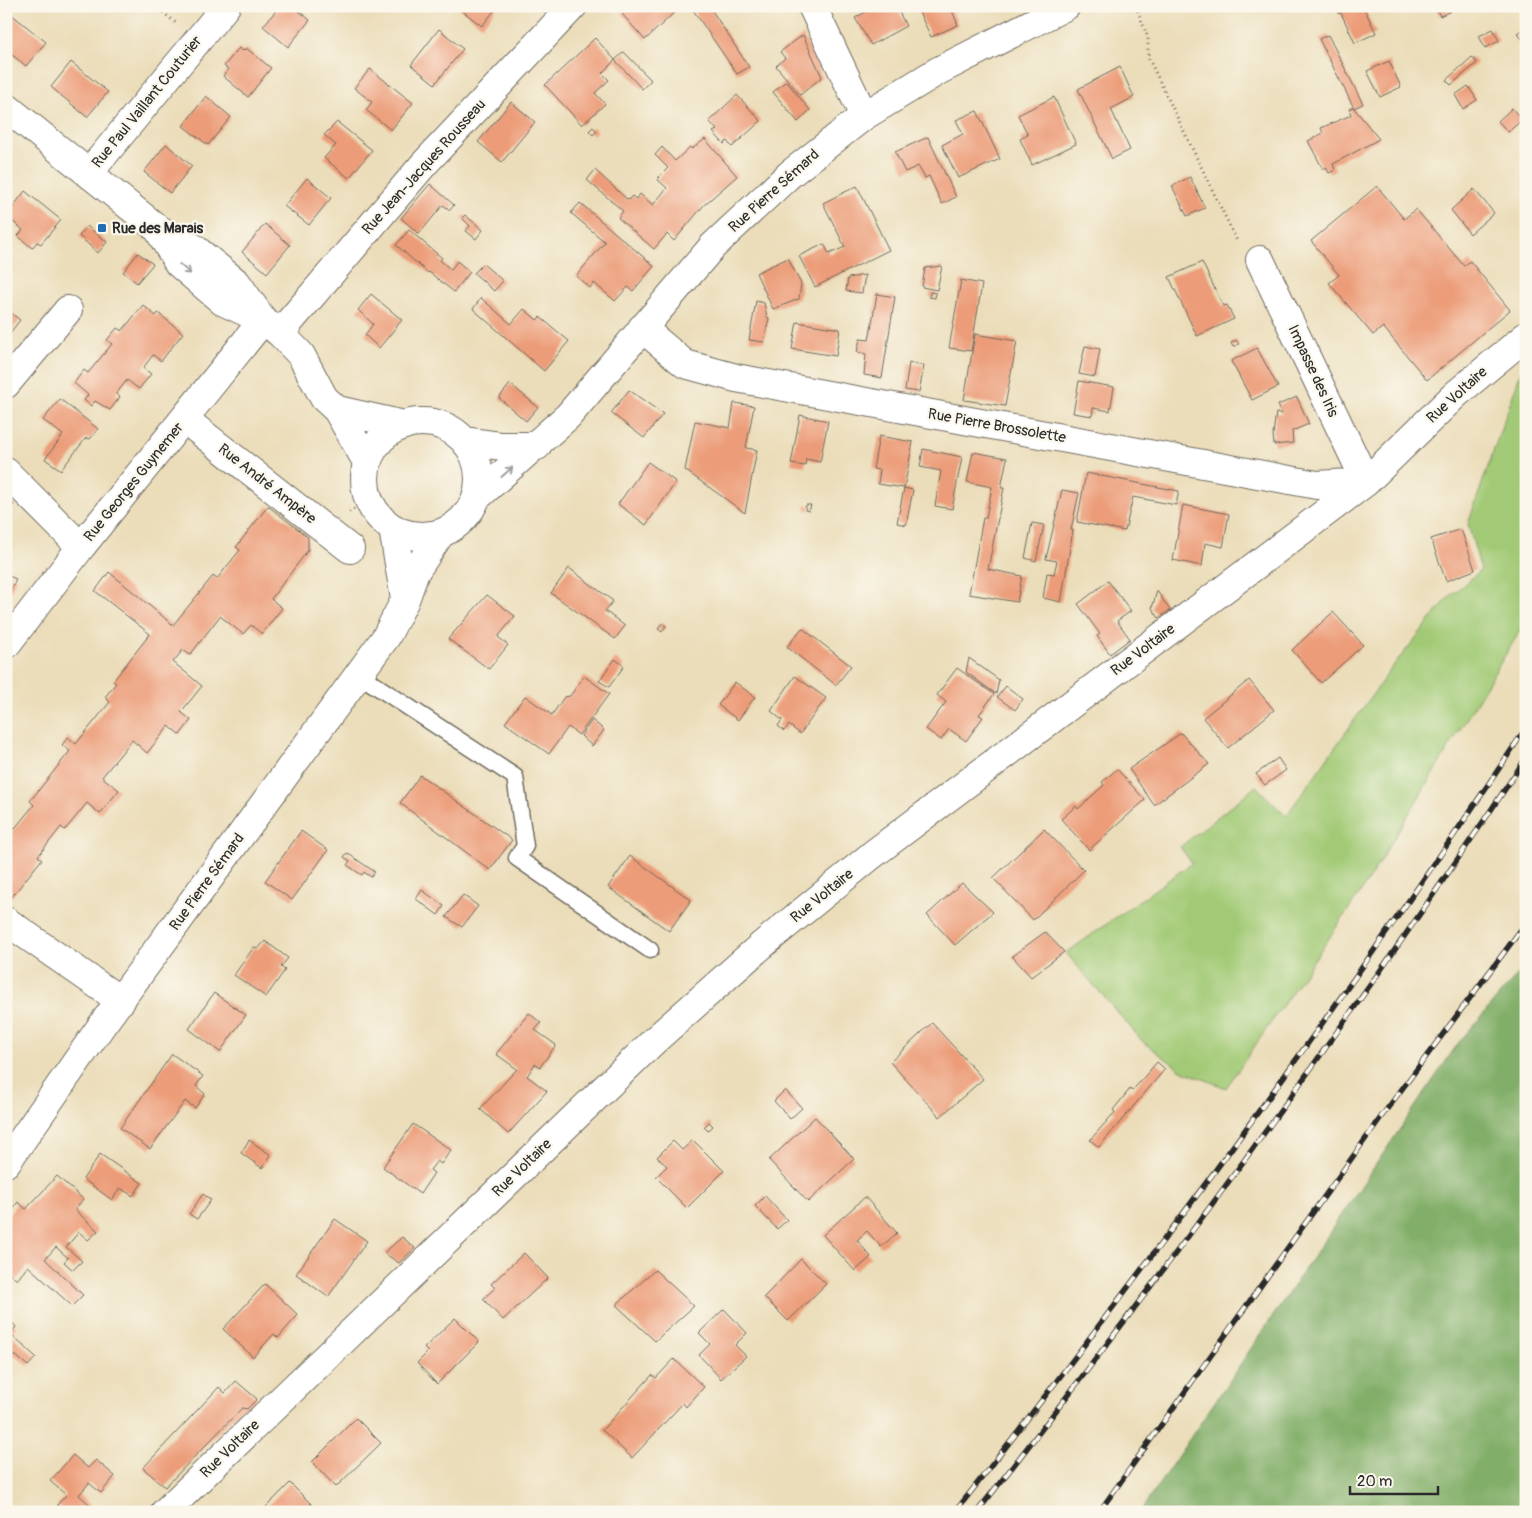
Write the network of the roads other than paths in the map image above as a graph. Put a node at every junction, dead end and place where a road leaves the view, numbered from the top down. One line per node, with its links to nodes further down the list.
1 (226, 6): 7 (street, Rue Paul Vaillant Couturier)
2 (573, 6): 10 (street, Rue Jean-Jacques Rousseau)
3 (812, 6): 6 (street)
4 (1066, 6): 6 (street, Rue Pierre Sémard)
5 (6, 108): 7 (street)
6 (864, 116): 11 (street, Rue Pierre Sémard)
7 (88, 174): 10 (street)
8 (1260, 260): 21 (street, Impasse des Iris)
9 (68, 310): 13 (street)
10 (272, 326): 14 (street); 15 (street, Rue Georges Guynemer)
11 (642, 328): 18 (street, Rue Pierre Sémard); 21 (street, Rue Pierre Brossolette)
12 (1526, 336): 21 (street, Rue Voltaire)
13 (6, 384)
14 (337, 410): 16 (street); 19 (street)
15 (184, 419): 25 (street, Rue Georges Guynemer); 26 (street, Rue André Ampère)
16 (404, 425): 17 (street); 19 (street)
17 (465, 441): 18 (street); 22 (street)
18 (537, 446): 22 (street, Rue Pierre Sémard, one-way to 18)
19 (367, 462): 23 (street)
20 (6, 472): 25 (street)
21 (1366, 482): 34 (street, Rue Voltaire)
22 (476, 498): 24 (street)
23 (393, 529): 24 (street); 27 (street)
24 (442, 533): 27 (street, Rue Pierre Sémard)
25 (81, 548): 28 (street, Rue Georges Guynemer)
26 (350, 549)
27 (405, 600): 29 (street, Rue Pierre Sémard)
28 (6, 645)
29 (358, 674): 31 (lane); 32 (street, Rue Pierre Sémard)
30 (6, 921): 32 (street)
31 (650, 950)
32 (121, 1001): 33 (street, Rue Pierre Sémard)
33 (6, 1163)
34 (165, 1512)

